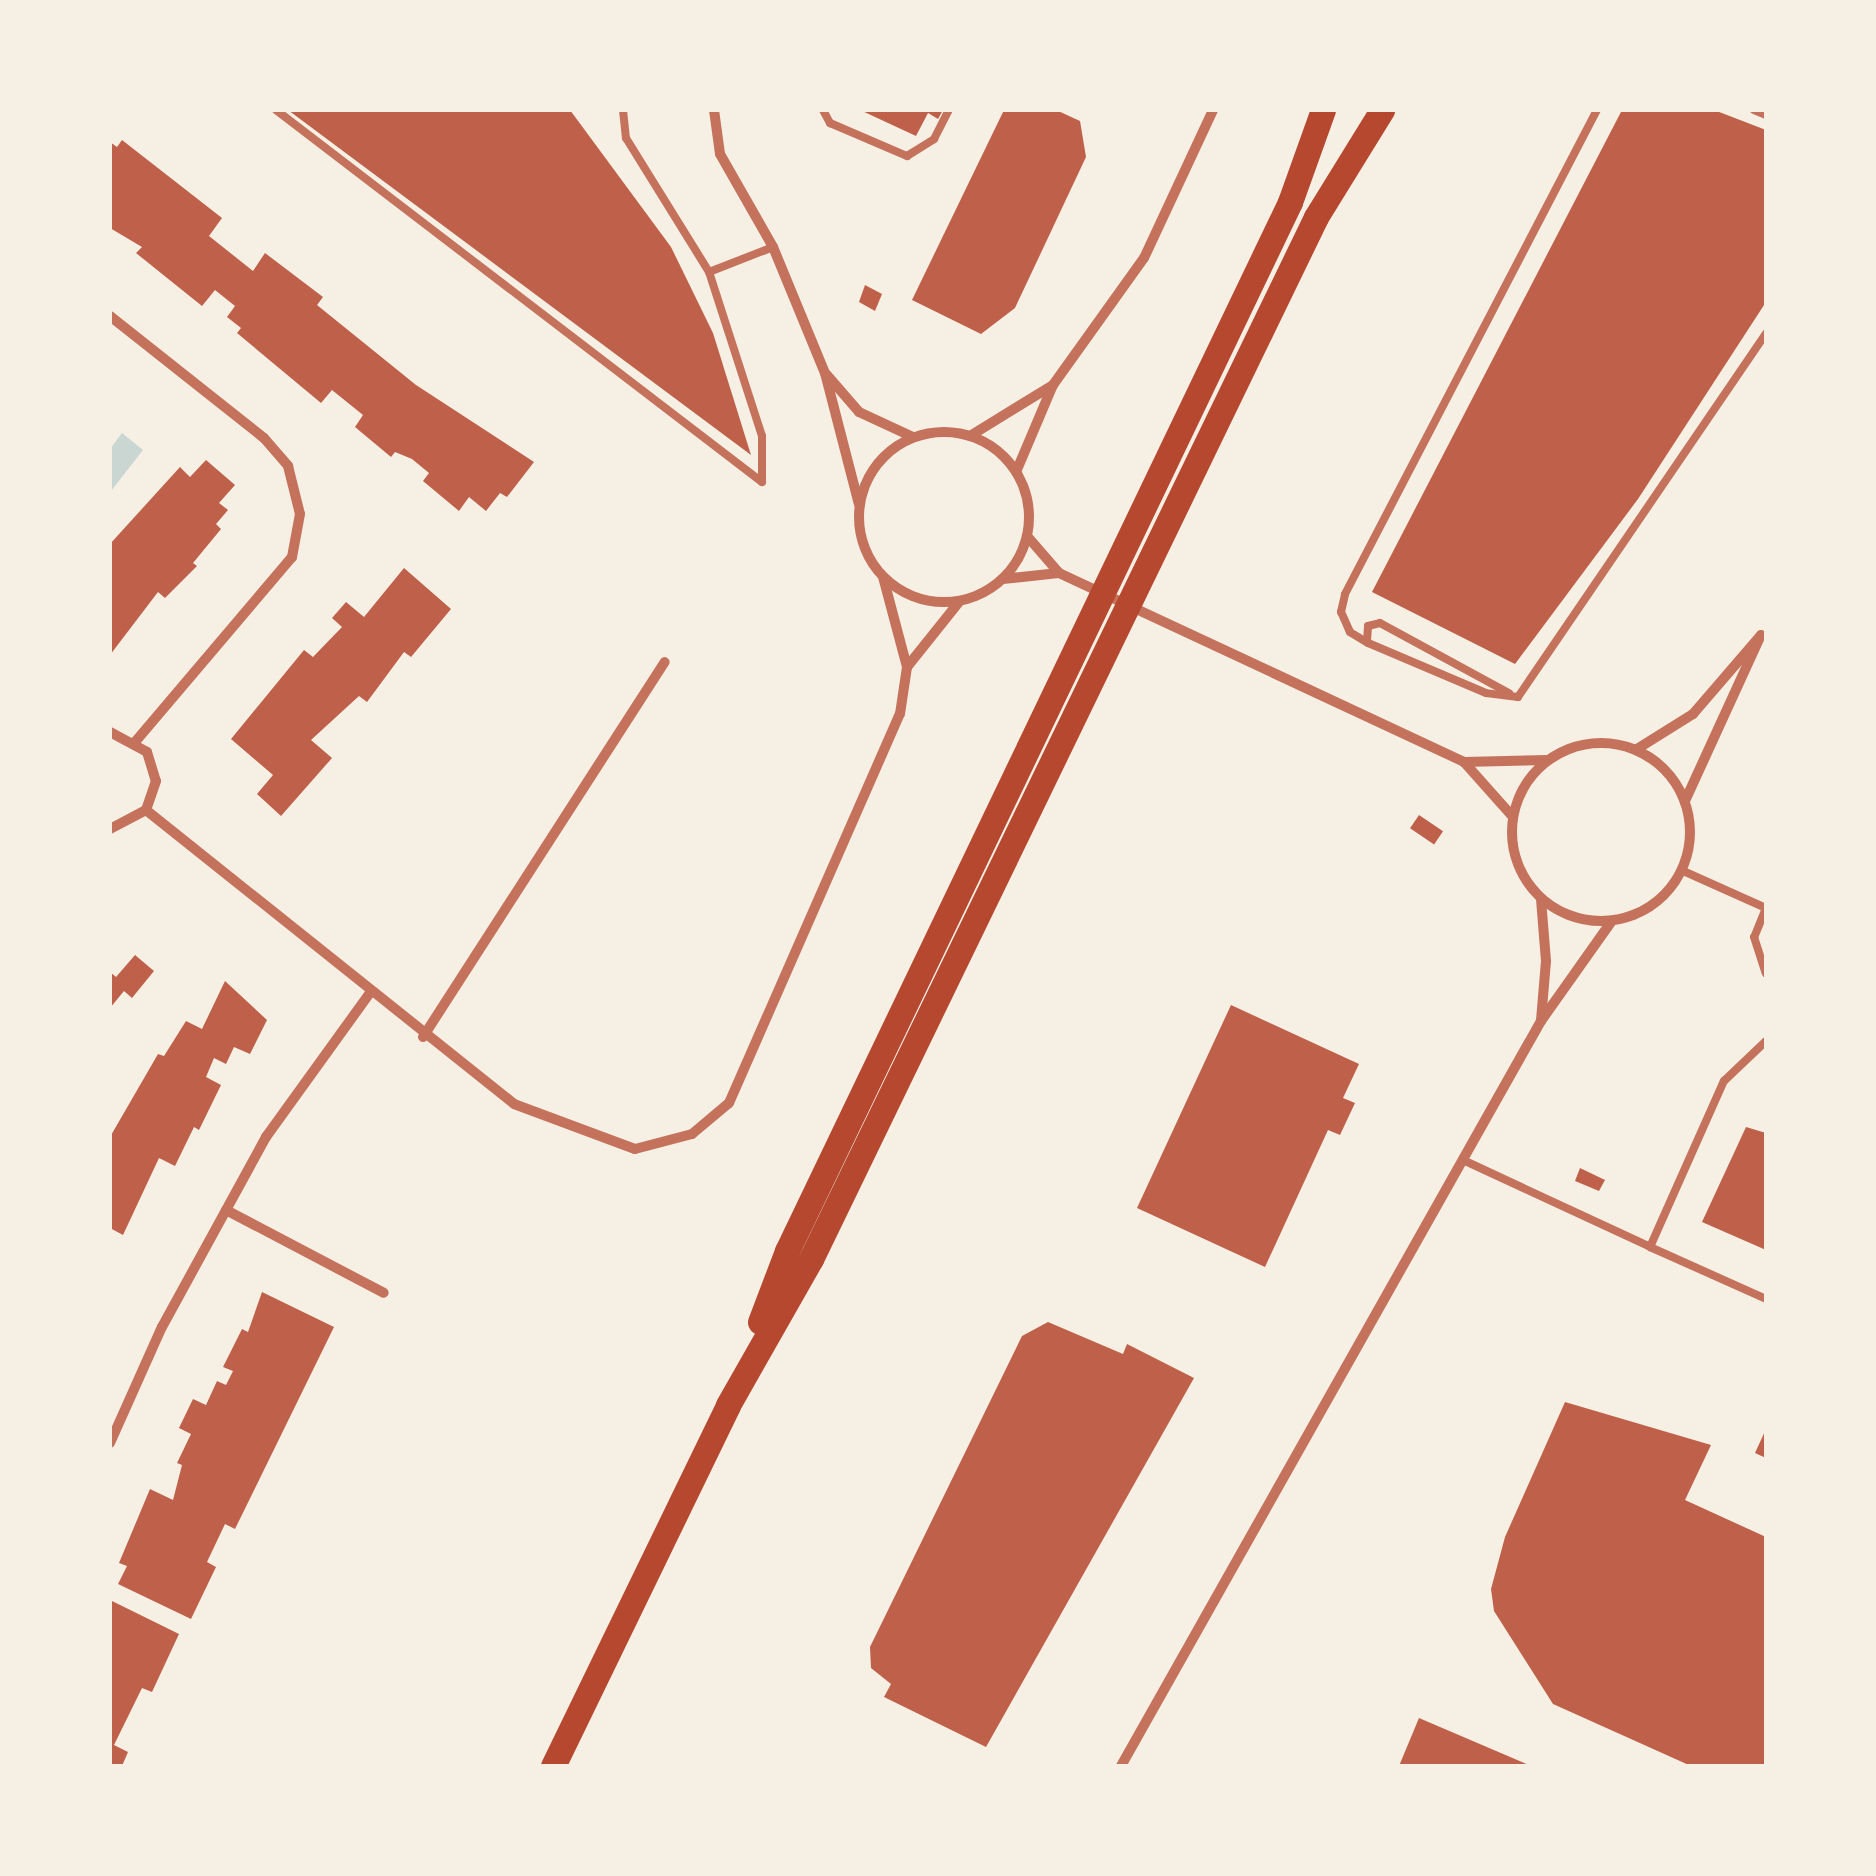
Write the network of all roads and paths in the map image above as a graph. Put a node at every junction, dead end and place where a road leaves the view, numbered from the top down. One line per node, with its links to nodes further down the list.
1 (276, 110): 17 (lane)
2 (623, 110): 17 (lane)
3 (714, 110): 16 (street)
4 (824, 110): 5 (lane)
5 (949, 110)
6 (1213, 110): 21 (street)
7 (1324, 110): 14 (main road)
8 (1334, 110): 14 (main road)
9 (1367, 110): 15 (main road)
10 (1382, 110): 15 (main road)
11 (1598, 110): 33 (lane)
12 (1754, 110): 13 (lane)
13 (1766, 115)
14 (1290, 202): 26 (main road)
15 (1316, 217): 26 (main road)
16 (773, 247): 17 (lane); 20 (street)
17 (709, 272)
18 (110, 316): 38 (street)
19 (1766, 334): 36 (lane)
20 (825, 373): 23 (street); 25 (street)
21 (1054, 385): 22 (street); 24 (street)
22 (970, 436): 23 (street); 24 (street)
23 (913, 438): 25 (street)
24 (1016, 472): 27 (street)
25 (860, 505): 29 (street)
26 (1147, 531): 61 (main road)
27 (1027, 536): 28 (street); 30 (street)
28 (1059, 573): 30 (street); 41 (street)
29 (883, 577): 31 (street); 35 (street)
30 (1003, 579): 31 (street)
31 (960, 602): 35 (street)
32 (1764, 631): 39 (street); 42 (street)
33 (1368, 643): 36 (lane); 36 (lane)
34 (665, 662): 53 (street)
35 (908, 667): 53 (street)
36 (1518, 697)
37 (110, 732): 38 (street)
38 (136, 742): 43 (street)
39 (1637, 748): 40 (street); 42 (street)
40 (1548, 760): 41 (street); 44 (street)
41 (1464, 762): 44 (street)
42 (1685, 801): 46 (street)
43 (146, 810): 45 (street); 51 (street)
44 (1513, 817): 47 (street)
45 (110, 829)
46 (1681, 870): 48 (lane); 49 (street)
47 (1541, 899): 49 (street); 52 (street)
48 (1766, 908): 50 (lane)
49 (1611, 922): 52 (street)
50 (1766, 972)
51 (370, 994): 53 (street); 56 (street)
52 (1541, 1021): 55 (street)
53 (423, 1037)
54 (1766, 1042): 57 (lane)
55 (1462, 1160): 57 (lane); 62 (street)
56 (226, 1210): 58 (street); 60 (street)
57 (1650, 1246): 59 (lane)
58 (384, 1293)
59 (1766, 1300)
60 (110, 1442)
61 (553, 1766)
62 (1121, 1766)

